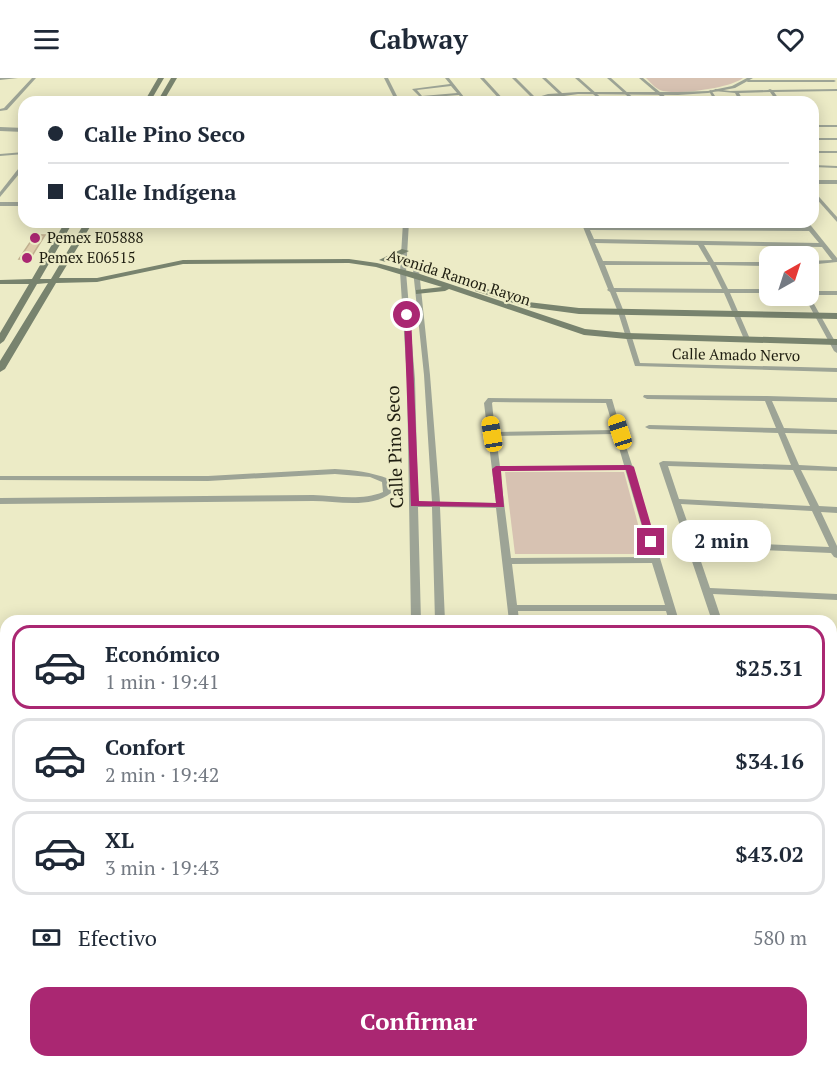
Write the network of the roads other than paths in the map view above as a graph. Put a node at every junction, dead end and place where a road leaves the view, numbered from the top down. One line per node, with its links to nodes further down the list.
1 (16, 78): 13 (street)
2 (34, 78): 40 (street)
3 (161, 78): 26 (main road)
4 (174, 78): 27 (main road)
5 (386, 78): 28 (street)
6 (447, 78): 16 (street)
7 (482, 78): 31 (street)
8 (514, 78): 32 (street)
9 (544, 78): 25 (street)
10 (577, 78): 20 (street)
11 (609, 78): 21 (street)
12 (641, 78): 23 (street)
13 (0, 79)
14 (750, 79): 15 (street); 17 (street)
15 (834, 81)
16 (452, 85): 24 (street); 29 (street)
17 (713, 90): 22 (street); 23 (street); 37 (street)
18 (770, 90): 19 (street); 22 (street); 39 (street)
19 (837, 90)
20 (592, 92): 21 (street); 25 (street); 34 (street)
21 (626, 92): 23 (street); 35 (street)
22 (735, 92): 38 (street)
23 (658, 93): 36 (street)
24 (460, 94): 30 (street)
25 (561, 94): 33 (street)
26 (150, 96)
27 (164, 96)
28 (395, 96)
29 (420, 96)
30 (434, 96)
31 (498, 96)
32 (532, 96)
33 (548, 96)
34 (597, 96)
35 (630, 96)
36 (662, 96)
37 (715, 96)
38 (738, 96)
39 (774, 96)
40 (0, 110)
41 (819, 126): 42 (street)
42 (837, 126)
43 (0, 129): 44 (street)
44 (18, 130)
45 (819, 139): 46 (street)
46 (837, 139)
47 (819, 152): 48 (street)
48 (837, 152)
49 (18, 154): 50 (street)
50 (0, 156)
51 (819, 166): 52 (street)
52 (837, 167)
53 (18, 172): 56 (street)
54 (819, 182): 55 (street)
55 (837, 182)
56 (0, 195)
57 (819, 199): 60 (street)
58 (0, 204): 59 (street)
59 (18, 204)
60 (837, 220)
61 (66, 228): 82 (main road)
62 (85, 228): 77 (main road)
63 (406, 228): 70 (street, Calle Pino Seco)
64 (587, 228): 67 (street)
65 (754, 228): 66 (street)
66 (810, 229): 69 (street)
67 (592, 241): 68 (street); 73 (street)
68 (700, 244): 69 (street); 75 (street)
69 (823, 245): 71 (street)
70 (405, 251): 72 (main road); 78 (street, Calle Pino Seco)
71 (833, 252): 74 (street)
72 (383, 260): 78 (main road, Avenida Ramon Rayon); 81 (main road, Avenida Ramon Rayon)
73 (600, 263): 75 (street); 86 (street)
74 (819, 263)
75 (713, 264): 76 (street); 87 (street)
76 (759, 264)
77 (62, 266): 81 (main road); 83 (main road)
78 (403, 269): 79 (main road, Avenida Ramon Rayon); 81 (main road, Avenida Ramon Rayon); 120 (street, Calle Pino Seco)
79 (417, 273): 85 (main road, Avenida Ramon Rayon); 89 (street, Calle Pino Seco); 94 (main road, Avenida Ramon Rayon)
80 (0, 276): 82 (main road, Avenida Ramon Rayon)
81 (87, 278): 83 (main road, Avenida Ramon Rayon); 92 (main road)
82 (38, 279): 83 (main road, Avenida Ramon Rayon); 84 (main road, Avenida Ramon Rayon); 100 (main road)
83 (54, 279): 92 (main road)
84 (0, 282)
85 (455, 289): 89 (main road); 98 (main road, Avenida Ramon Rayon)
86 (610, 290): 87 (street); 94 (street)
87 (726, 290): 88 (street); 95 (street)
88 (759, 291)
89 (419, 292): 121 (street, Calle Pino Seco)
90 (837, 293): 91 (street)
91 (819, 294)
92 (42, 299): 103 (main road)
93 (814, 306): 96 (street)
94 (621, 312): 95 (main road, Avenida Ramon Rayon); 98 (street)
95 (736, 313): 96 (main road, Avenida Ramon Rayon); 99 (street)
96 (818, 315): 97 (main road, Avenida Ramon Rayon); 101 (street)
97 (837, 316)
98 (627, 336): 99 (main road, Avenida Ramon Rayon); 104 (street, Calle Amado Nervo)
99 (747, 339): 101 (main road, Avenida Ramon Rayon)
100 (0, 341)
101 (835, 342): 102 (street)
102 (837, 351)
103 (0, 369)
104 (837, 370)
105 (647, 397): 106 (street)
106 (767, 398): 107 (street); 109 (street)
107 (837, 400)
108 (649, 427): 109 (street)
109 (781, 430): 111 (street); 114 (street)
110 (620, 432): 112 (street); 112 (street); 113 (street)
111 (837, 432)
112 (492, 434): 115 (street)
113 (630, 467): 115 (street); 127 (street)
114 (796, 467): 116 (street); 119 (street); 123 (street)
115 (496, 469): 122 (street)
116 (837, 469)
117 (0, 478): 118 (street)
118 (0, 501)
119 (676, 501): 123 (street); 125 (street)
120 (415, 504): 121 (street); 133 (street, Calle Pino Seco)
121 (436, 505): 122 (street); 134 (street, Calle Pino Seco)
122 (500, 506): 128 (street)
123 (817, 510): 124 (street); 126 (street)
124 (837, 510)
125 (692, 544): 126 (street); 129 (street)
126 (836, 552)
127 (657, 560): 128 (street); 132 (street)
128 (507, 561): 131 (street)
129 (706, 591): 130 (street); 137 (street)
130 (837, 597)
131 (512, 608): 132 (street); 135 (street)
132 (671, 608): 136 (street)
133 (416, 615)
134 (440, 615)
135 (513, 615)
136 (673, 615)
137 (715, 615)

